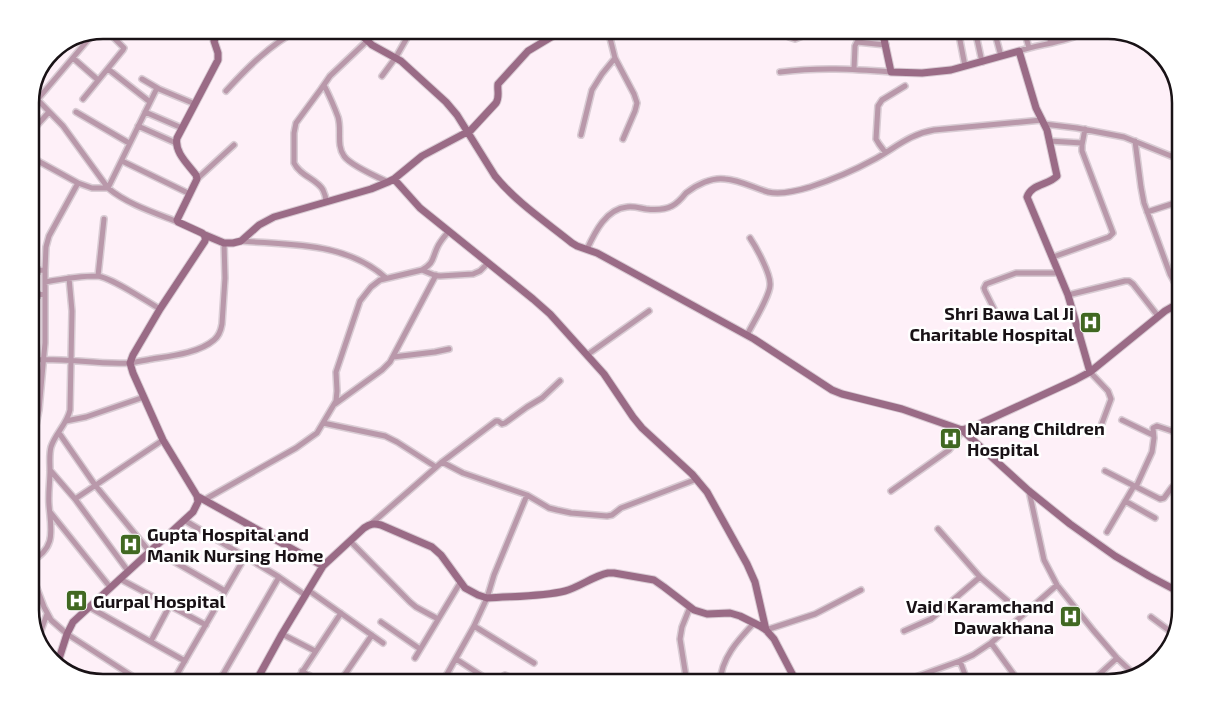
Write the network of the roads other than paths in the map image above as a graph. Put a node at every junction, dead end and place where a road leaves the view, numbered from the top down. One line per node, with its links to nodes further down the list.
1 (115, 39): 26 (street)
2 (215, 39): 41 (street)
3 (283, 39): 36 (street)
4 (406, 39): 21 (street)
5 (548, 39): 50 (street)
6 (610, 39): 23 (street)
7 (884, 39): 17 (street)
8 (960, 39): 25 (street)
9 (977, 39): 24 (street)
10 (996, 39): 20 (street)
11 (1026, 39): 18 (street)
12 (1050, 39): 16 (street)
13 (1066, 39): 16 (street)
14 (87, 41): 22 (street)
15 (367, 41): 21 (street); 33 (street)
16 (1051, 43): 18 (street)
17 (886, 45): 27 (street); 29 (street)
18 (1029, 48): 19 (street)
19 (1019, 51): 20 (street); 45 (street)
20 (1001, 56): 24 (street)
21 (396, 57): 30 (street); 50 (street)
22 (73, 58): 32 (street); 37 (street)
23 (615, 58): 51 (street); 52 (street)
24 (982, 62): 25 (street)
25 (965, 66): 29 (street)
26 (108, 69): 32 (street); 40 (street)
27 (854, 69): 28 (street); 29 (street)
28 (780, 72)
29 (891, 72)
30 (382, 76)
31 (142, 79): 35 (street)
32 (98, 80): 38 (street)
33 (324, 85): 64 (street); 68 (street)
34 (905, 86): 59 (street)
35 (157, 88): 40 (street); 41 (street)
36 (226, 90)
37 (39, 98)
38 (83, 99)
39 (39, 100): 42 (street)
40 (150, 102): 44 (street)
41 (195, 104): 48 (street)
42 (49, 112): 46 (street); 66 (street)
43 (76, 112): 56 (street)
44 (144, 112): 47 (street); 48 (street)
45 (1043, 122): 49 (street); 53 (street); 59 (street)
46 (39, 123)
47 (138, 126): 56 (street); 57 (street)
48 (182, 128): 57 (street)
49 (1085, 129): 54 (street); 55 (street)
50 (467, 132): 64 (street); 78 (street)
51 (581, 135)
52 (623, 140)
53 (1049, 141): 55 (street); 79 (street)
54 (1135, 141): 60 (street); 70 (street)
55 (1082, 142): 79 (street)
56 (129, 143): 61 (street)
57 (176, 144): 63 (street)
58 (234, 145): 63 (street)
59 (885, 152): 78 (street)
60 (1172, 156)
61 (122, 161): 66 (street); 67 (street)
62 (39, 162): 65 (street)
63 (197, 179): 67 (street)
64 (391, 181): 68 (street); 73 (street)
65 (78, 183): 66 (street); 82 (street)
66 (108, 188): 72 (street)
67 (190, 194): 72 (street)
68 (326, 202): 76 (street)
69 (1172, 204): 70 (street)
70 (1147, 212): 89 (street)
71 (104, 219): 86 (street)
72 (178, 222): 74 (street)
73 (449, 231): 80 (street); 83 (street)
74 (205, 235): 77 (street); 95 (street)
75 (750, 238): 99 (street)
76 (240, 241): 77 (street); 88 (street)
77 (224, 243): 106 (street)
78 (587, 249): 99 (street)
79 (1053, 257): 84 (street)
80 (488, 263): 85 (street); 101 (street)
81 (39, 270): 82 (street)
82 (45, 270): 90 (street)
83 (422, 270): 85 (street); 88 (street)
84 (1059, 273): 93 (street); 97 (street)
85 (436, 275): 102 (street)
86 (98, 276): 87 (street); 95 (street)
87 (69, 278): 90 (street); 105 (street)
88 (386, 278): 110 (street)
89 (1172, 278)
90 (45, 282): 91 (street)
91 (45, 294): 92 (street); 104 (street)
92 (39, 295)
93 (1068, 295): 98 (street); 107 (street)
94 (1172, 307): 98 (street)
95 (160, 309): 106 (street)
96 (649, 311): 101 (street)
97 (995, 311)
98 (1158, 316): 107 (street)
99 (747, 334): 115 (street)
100 (449, 349): 102 (street)
101 (587, 355): 125 (street)
102 (393, 357): 110 (street)
103 (39, 359): 104 (street)
104 (44, 359): 105 (street); 111 (street)
105 (71, 361): 106 (street); 113 (street)
106 (130, 363): 109 (street)
107 (1090, 372): 115 (street); 118 (street)
108 (560, 381): 121 (street)
109 (144, 398): 113 (street); 120 (street)
110 (334, 404): 114 (street)
111 (39, 410)
112 (1122, 420): 119 (street)
113 (66, 421): 117 (street)
114 (323, 423): 122 (street); 132 (street)
115 (962, 430): 129 (street); 130 (street)
116 (1172, 431): 119 (street)
117 (59, 432): 123 (street); 126 (street)
118 (1098, 434)
119 (1153, 435): 127 (street)
120 (163, 440): 126 (street); 132 (street)
121 (442, 462): 122 (street); 131 (street)
122 (436, 468): 138 (street)
123 (50, 470): 133 (street); 135 (street)
124 (1105, 471): 127 (street)
125 (697, 479): 131 (street); 172 (street)
126 (95, 485): 133 (street); 142 (street)
127 (1135, 486): 128 (street); 134 (street)
128 (1172, 487)
129 (891, 491)
130 (1029, 491): 151 (street); 153 (street)
131 (526, 495): 158 (street)
132 (200, 498): 137 (street); 145 (street)
133 (75, 499): 146 (street)
134 (1125, 501): 136 (street); 140 (street)
135 (50, 512): 143 (street); 152 (street)
136 (1155, 518)
137 (184, 520): 142 (street); 144 (street)
138 (370, 524): 141 (street); 150 (street)
139 (938, 529): 147 (street)
140 (1107, 532)
141 (350, 541): 145 (street); 166 (street)
142 (149, 551): 146 (street); 155 (street)
143 (39, 556)
144 (245, 557): 148 (street); 155 (street)
145 (323, 566): 156 (street)
146 (128, 571): 149 (street)
147 (980, 577): 164 (street); 174 (street)
148 (279, 578): 156 (street); 194 (street)
149 (120, 579): 152 (street); 159 (street)
150 (460, 582): 158 (street); 166 (street)
151 (1057, 585): 164 (street); 185 (street)
152 (110, 587): 160 (street)
153 (1172, 588)
154 (861, 590): 172 (street)
155 (225, 591): 169 (street)
156 (307, 592): 162 (street); 176 (street)
157 (39, 596): 163 (street)
158 (487, 598): 161 (street); 170 (street)
159 (170, 605): 169 (street); 178 (street)
160 (89, 607): 175 (street); 178 (street)
161 (690, 607): 168 (street); 201 (street)
162 (341, 613): 177 (street); 182 (street)
163 (47, 614): 171 (street); 175 (street)
164 (1023, 614): 180 (street)
165 (1152, 617): 173 (street)
166 (438, 619): 181 (street)
167 (381, 622): 181 (street)
168 (754, 624): 172 (street); 202 (street)
169 (206, 625): 187 (street)
170 (474, 626): 186 (street); 189 (street)
171 (42, 629)
172 (766, 630): 203 (street)
173 (1169, 630)
174 (904, 631)
175 (67, 634): 183 (street); 192 (street)
176 (282, 634): 182 (street); 195 (street)
177 (372, 635): 179 (street); 198 (street)
178 (150, 641): 187 (street)
179 (383, 642)
180 (991, 643): 188 (street); 206 (street)
181 (420, 650): 184 (street)
182 (315, 651): 191 (street)
183 (59, 658)
184 (415, 658)
185 (1117, 658): 190 (street); 207 (street)
186 (456, 659): 199 (street); 200 (street)
187 (185, 661): 193 (street)
188 (960, 661): 204 (street); 205 (street)
189 (534, 663)
190 (1130, 670)
191 (302, 671): 196 (street); 197 (street)
192 (129, 674)
193 (177, 674)
194 (223, 674)
195 (260, 674)
196 (300, 674)
197 (307, 674)
198 (345, 674)
199 (447, 674)
200 (480, 674)
201 (685, 674)
202 (720, 674)
203 (792, 674)
204 (926, 674)
205 (965, 674)
206 (1013, 674)
207 (1100, 674)

